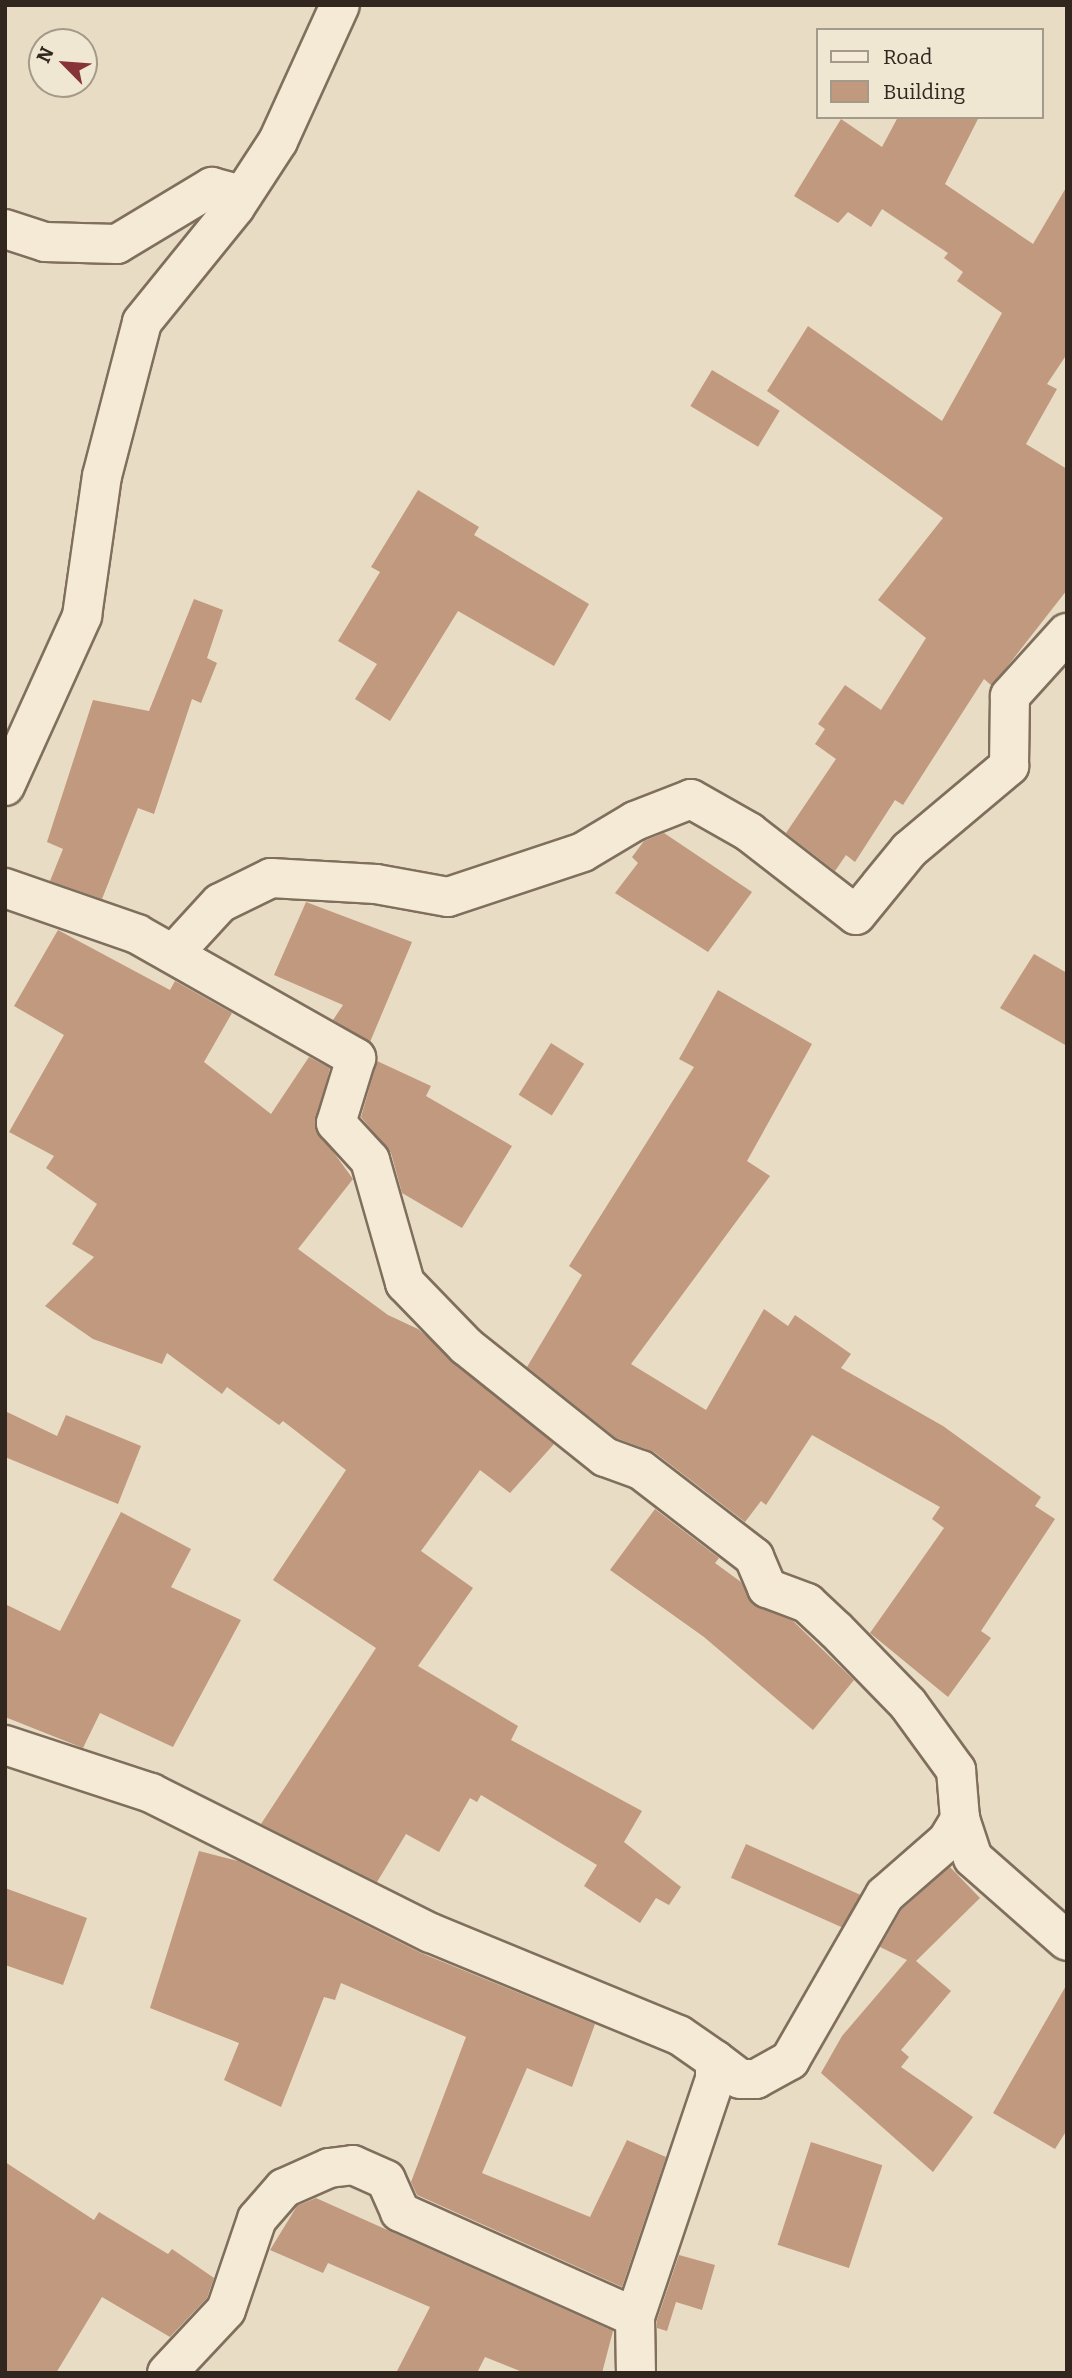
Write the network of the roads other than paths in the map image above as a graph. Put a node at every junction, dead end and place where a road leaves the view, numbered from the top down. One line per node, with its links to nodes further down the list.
1 (340, 5): 2 (street)
2 (242, 195): 3 (street); 5 (street)
3 (5, 229)
4 (1067, 633): 7 (street)
5 (5, 786)
6 (5, 888): 7 (street)
7 (174, 954): 9 (street)
8 (5, 1745): 11 (street)
9 (960, 1819): 10 (street); 11 (street)
10 (1067, 1941)
11 (715, 2060): 12 (street)
12 (635, 2317): 13 (street); 14 (street)
13 (167, 2373)
14 (636, 2373)

